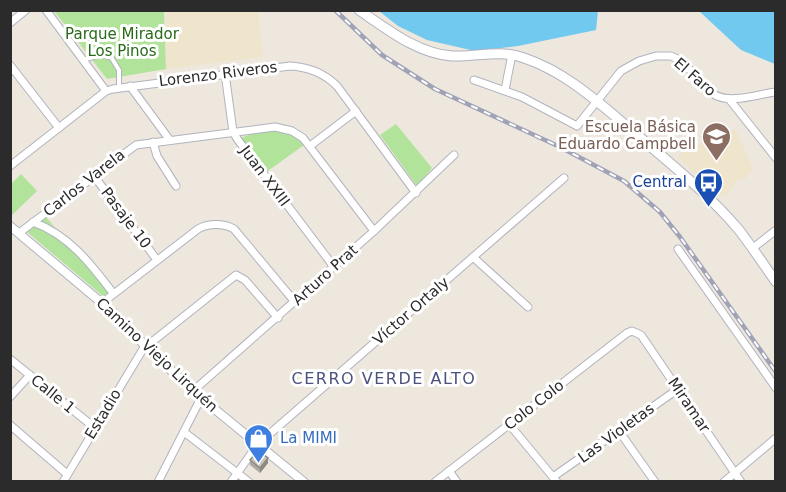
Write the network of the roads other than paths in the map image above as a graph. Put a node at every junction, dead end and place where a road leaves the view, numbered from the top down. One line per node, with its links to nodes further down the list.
1 (26, 10): 4 (street)
2 (46, 10): 6 (street)
3 (359, 10): 5 (main road)
4 (10, 23)
5 (512, 54): 12 (street); 16 (main road)
6 (83, 60): 11 (lane); 13 (street)
7 (10, 65): 18 (street)
8 (225, 73): 10 (street, Lorenzo Riveros); 17 (street, Lorenzo Riveros); 19 (street, Juan XXIII)
9 (474, 80): 12 (street)
10 (130, 86): 11 (street, Lorenzo Riveros); 20 (street)
11 (119, 87): 13 (street, Lorenzo Riveros)
12 (505, 90): 16 (street, El Faro)
13 (106, 91): 18 (street)
14 (776, 92): 15 (street, El Faro)
15 (729, 99): 16 (street, El Faro); 24 (street)
16 (597, 102): 35 (main road)
17 (356, 111): 22 (street); 29 (street, Lorenzo Riveros)
18 (59, 128): 25 (street)
19 (233, 132): 20 (street, Carlos Varela); 22 (street, Carlos Varela); 39 (street, Juan XXIII)
20 (169, 139): 21 (street, Carlos Varela)
21 (153, 142): 26 (street, Carlos Varela); 28 (street)
22 (310, 146): 33 (street, Carlos Varela)
23 (454, 155): 29 (street, Arturo Prat)
24 (776, 158)
25 (12, 161)
26 (94, 176): 30 (street, Carlos Varela); 38 (street, Pasaje 10)
27 (564, 178): 37 (street, Víctor Ortaly)
28 (176, 186)
29 (416, 193): 33 (street, Arturo Prat)
30 (33, 222): 34 (street, Carlos Varela); 41 (street)
31 (10, 226): 34 (street, Camino Viejo Lirquén)
32 (776, 230): 35 (street)
33 (374, 231): 39 (street, Arturo Prat)
34 (19, 233): 43 (street, Camino Viejo Lirquén)
35 (753, 248): 40 (main road)
36 (678, 249): 51 (street)
37 (474, 257): 44 (street); 61 (street, Víctor Ortaly)
38 (157, 260): 41 (street); 42 (street)
39 (334, 267): 42 (street, Arturo Prat)
40 (776, 282)
41 (113, 293): 43 (street)
42 (295, 302): 45 (street, Arturo Prat)
43 (102, 303): 47 (street, Camino Viejo Lirquén)
44 (528, 307)
45 (278, 318): 47 (street, Estadio); 52 (street, Arturo Prat)
46 (635, 331): 50 (street, Miramar); 55 (street, Colo Colo)
47 (145, 347): 52 (street, Camino Viejo Lirquén); 57 (street, Estadio)
48 (10, 359): 49 (street, Calle 1)
49 (30, 375): 53 (street); 57 (street, Calle 1)
50 (678, 388): 58 (street, Las Violetas); 64 (street, Miramar)
51 (776, 388)
52 (194, 391): 54 (street, Camino Viejo Lirquén)
53 (10, 397)
54 (201, 398): 59 (street); 61 (street, Camino Viejo Lirquén)
55 (509, 424): 62 (street, Colo Colo); 66 (street)
56 (10, 425): 65 (street)
57 (95, 428): 65 (street, Estadio)
58 (619, 431): 66 (street, Las Violetas); 74 (street)
59 (184, 432): 63 (street); 68 (street)
60 (776, 438): 64 (street)
61 (258, 444): 63 (street, Víctor Ortaly); 71 (street, Camino Viejo Lirquén)
62 (448, 471): 72 (street, Colo Colo); 73 (street)
63 (237, 473): 69 (street, Víctor Ortaly); 70 (street)
64 (735, 473): 75 (street); 76 (street, Miramar)
65 (68, 474): 67 (street, Estadio)
66 (555, 479)
67 (63, 482)
68 (158, 482)
69 (231, 482)
70 (249, 482)
71 (304, 482)
72 (435, 482)
73 (457, 482)
74 (655, 482)
75 (724, 482)
76 (741, 482)

